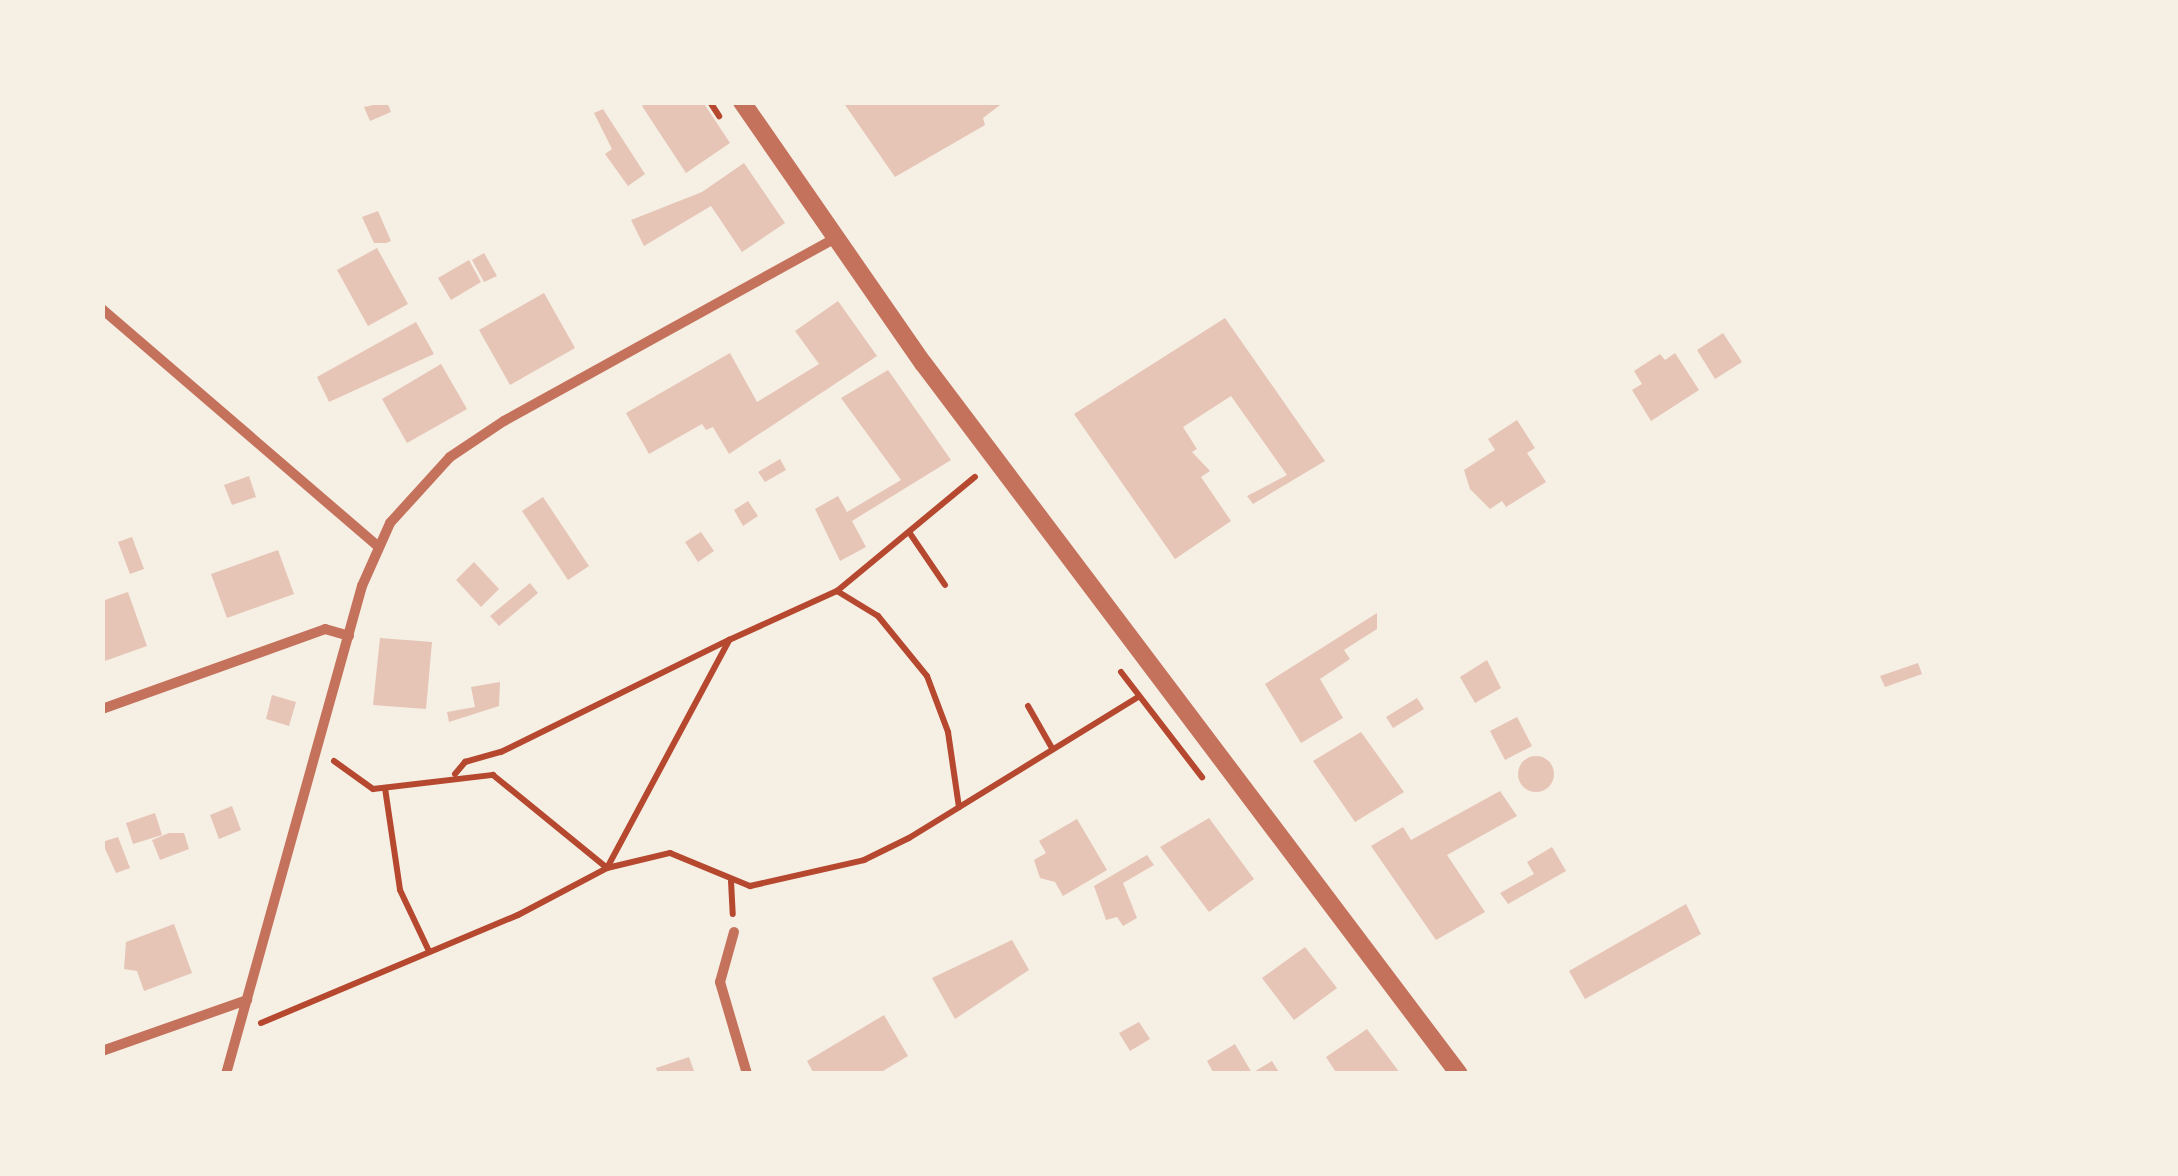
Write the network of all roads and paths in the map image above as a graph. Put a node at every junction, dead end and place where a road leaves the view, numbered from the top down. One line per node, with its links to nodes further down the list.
1 (742, 102): 2 (street)
2 (836, 238): 6 (street); 30 (street)
3 (104, 314): 6 (street)
4 (975, 477): 5 (path)
5 (909, 532): 7 (path); 8 (path)
6 (376, 545): 9 (street)
7 (945, 585)
8 (837, 592): 10 (path); 20 (path)
9 (348, 636): 14 (street); 15 (street)
10 (729, 640): 18 (path); 21 (path)
11 (1129, 685): 12 (path)
12 (1138, 696): 16 (path); 17 (path)
13 (1028, 706): 16 (path)
14 (102, 709)
15 (318, 748): 19 (path); 25 (street)
16 (1052, 748): 20 (path)
17 (1194, 772)
18 (454, 774): 19 (path); 21 (path)
19 (386, 788): 24 (path)
20 (959, 806): 22 (path)
21 (607, 868): 22 (path); 24 (path)
22 (731, 881): 23 (path)
23 (734, 932): 29 (street)
24 (429, 951): 26 (path)
25 (247, 1000): 26 (street); 27 (street)
26 (237, 1034): 28 (street)
27 (102, 1052)
28 (226, 1074)
29 (748, 1074)
30 (1460, 1074)

